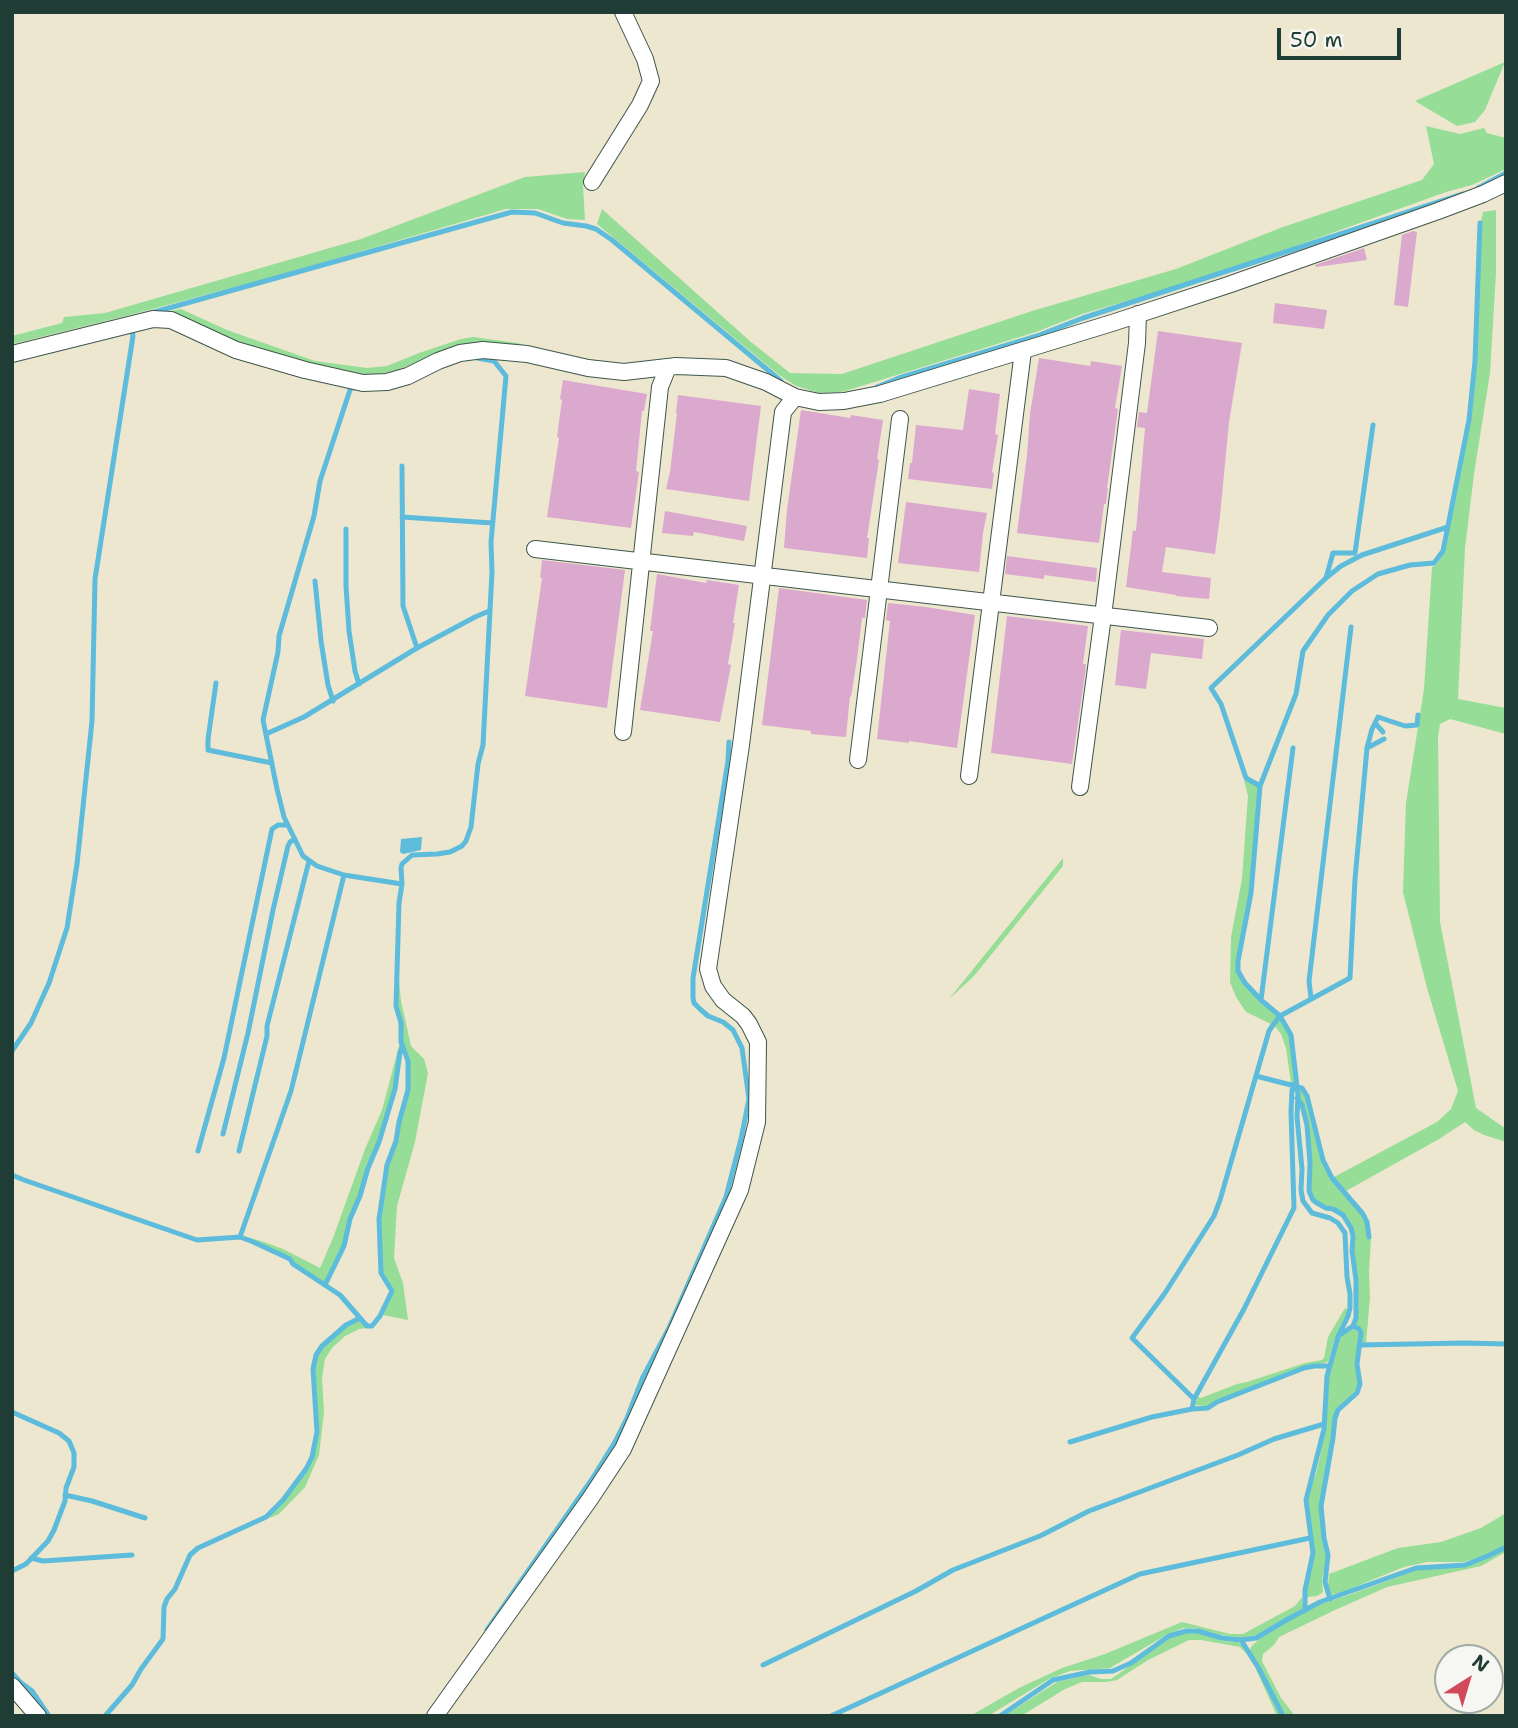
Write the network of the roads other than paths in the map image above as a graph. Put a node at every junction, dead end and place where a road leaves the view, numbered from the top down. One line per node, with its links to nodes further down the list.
1 (623, 12): 2 (street)
2 (592, 182)
3 (1506, 183): 4 (street)
4 (1138, 314): 5 (street); 15 (street)
5 (1023, 351): 8 (street); 14 (street)
6 (12, 355): 7 (street)
7 (668, 367): 8 (street); 11 (street)
8 (795, 397): 12 (street)
9 (900, 419): 13 (street)
10 (535, 549): 11 (street)
11 (642, 561): 12 (street); 17 (street)
12 (763, 576): 13 (street); 23 (street)
13 (878, 589): 14 (street); 18 (street)
14 (992, 602): 15 (street); 19 (street)
15 (1103, 615): 16 (street); 20 (street)
16 (1209, 628)
17 (623, 732)
18 (858, 760)
19 (969, 776)
20 (1080, 787)
21 (12, 1686): 22 (street)
22 (38, 1716)
23 (435, 1716)

